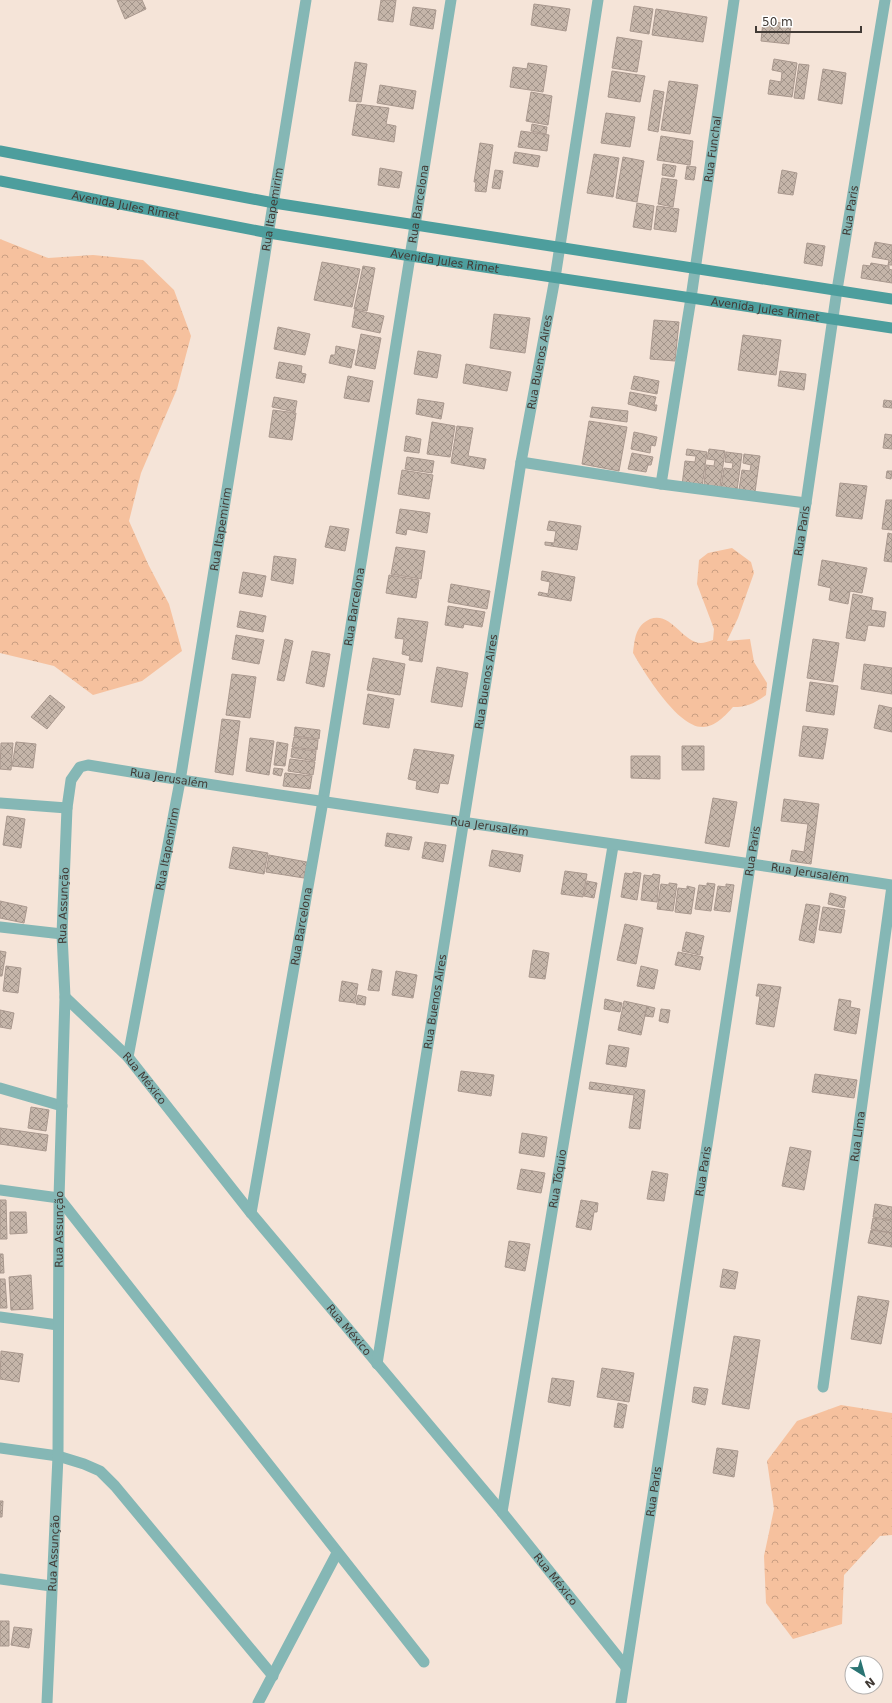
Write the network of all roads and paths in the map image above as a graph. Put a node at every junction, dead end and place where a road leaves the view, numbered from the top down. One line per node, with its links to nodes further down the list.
1 (306, 0): 8 (street, Rua Itapemirim)
2 (451, 0): 9 (street, Rua Barcelona)
3 (598, 0): 11 (street, Rua Buenos Aires)
4 (734, 0): 13 (street, Rua Funchal)
5 (886, 0): 15 (street, Rua Paris)
6 (0, 151): 8 (main road)
7 (0, 181): 10 (main road, Avenida Jules Rimet)
8 (274, 203): 9 (main road); 10 (street, Rua Itapemirim)
9 (416, 224): 11 (main road); 12 (street, Rua Barcelona)
10 (269, 233): 12 (main road, Avenida Jules Rimet); 24 (street, Rua Itapemirim)
11 (560, 247): 13 (main road); 14 (street, Rua Buenos Aires)
12 (411, 256): 14 (main road, Avenida Jules Rimet); 25 (street, Rua Barcelona)
13 (695, 268): 15 (main road); 16 (street, Rua Funchal)
14 (555, 278): 16 (main road, Avenida Jules Rimet); 20 (street, Rua Buenos Aires)
15 (837, 290): 17 (main road); 18 (street, Rua Paris)
16 (691, 298): 18 (main road, Avenida Jules Rimet); 21 (street, Rua Funchal)
17 (892, 299)
18 (833, 320): 19 (main road, Avenida Jules Rimet); 22 (street, Rua Paris)
19 (892, 328)
20 (521, 462): 21 (street); 28 (street, Rua Buenos Aires)
21 (661, 484): 22 (street)
22 (806, 503): 30 (street, Rua Paris)
23 (88, 766): 24 (street, Rua Jerusalém); 27 (street, Rua Assunção)
24 (180, 781): 25 (street, Rua Jerusalém); 35 (street, Rua Itapemirim)
25 (323, 801): 28 (street, Rua Jerusalém); 40 (street, Rua Barcelona)
26 (0, 803): 27 (street)
27 (67, 808): 33 (street, Rua Assunção)
28 (464, 822): 29 (street, Rua Jerusalém); 43 (street, Rua Buenos Aires)
29 (613, 846): 30 (street, Rua Jerusalém); 47 (street, Rua Tóquio)
30 (750, 864): 31 (street, Rua Jerusalém); 52 (street, Rua Paris)
31 (892, 886): 44 (street, Rua Lima)
32 (0, 927): 33 (street)
33 (62, 934): 34 (street, Rua Assunção)
34 (65, 998): 35 (street, Rua México); 37 (street, Rua Assunção)
35 (128, 1057): 40 (street, Rua México)
36 (0, 1088): 37 (street)
37 (62, 1106): 39 (street, Rua Assunção)
38 (0, 1190): 39 (street)
39 (59, 1198): 42 (street, Rua Assunção); 48 (street)
40 (251, 1213): 43 (street, Rua México)
41 (0, 1317): 42 (street)
42 (58, 1324): 46 (street, Rua Assunção)
43 (377, 1364): 47 (street, Rua México)
44 (823, 1387)
45 (0, 1448): 46 (street)
46 (58, 1456): 50 (street, Rua Assunção); 53 (street)
47 (502, 1512): 52 (street, Rua México)
48 (337, 1553): 51 (street); 53 (street)
49 (0, 1579): 50 (street)
50 (51, 1586): 54 (street, Rua Assunção)
51 (424, 1662)
52 (626, 1667): 56 (street, Rua Paris)
53 (273, 1676): 55 (street)
54 (47, 1703)
55 (258, 1703)
56 (621, 1703)

